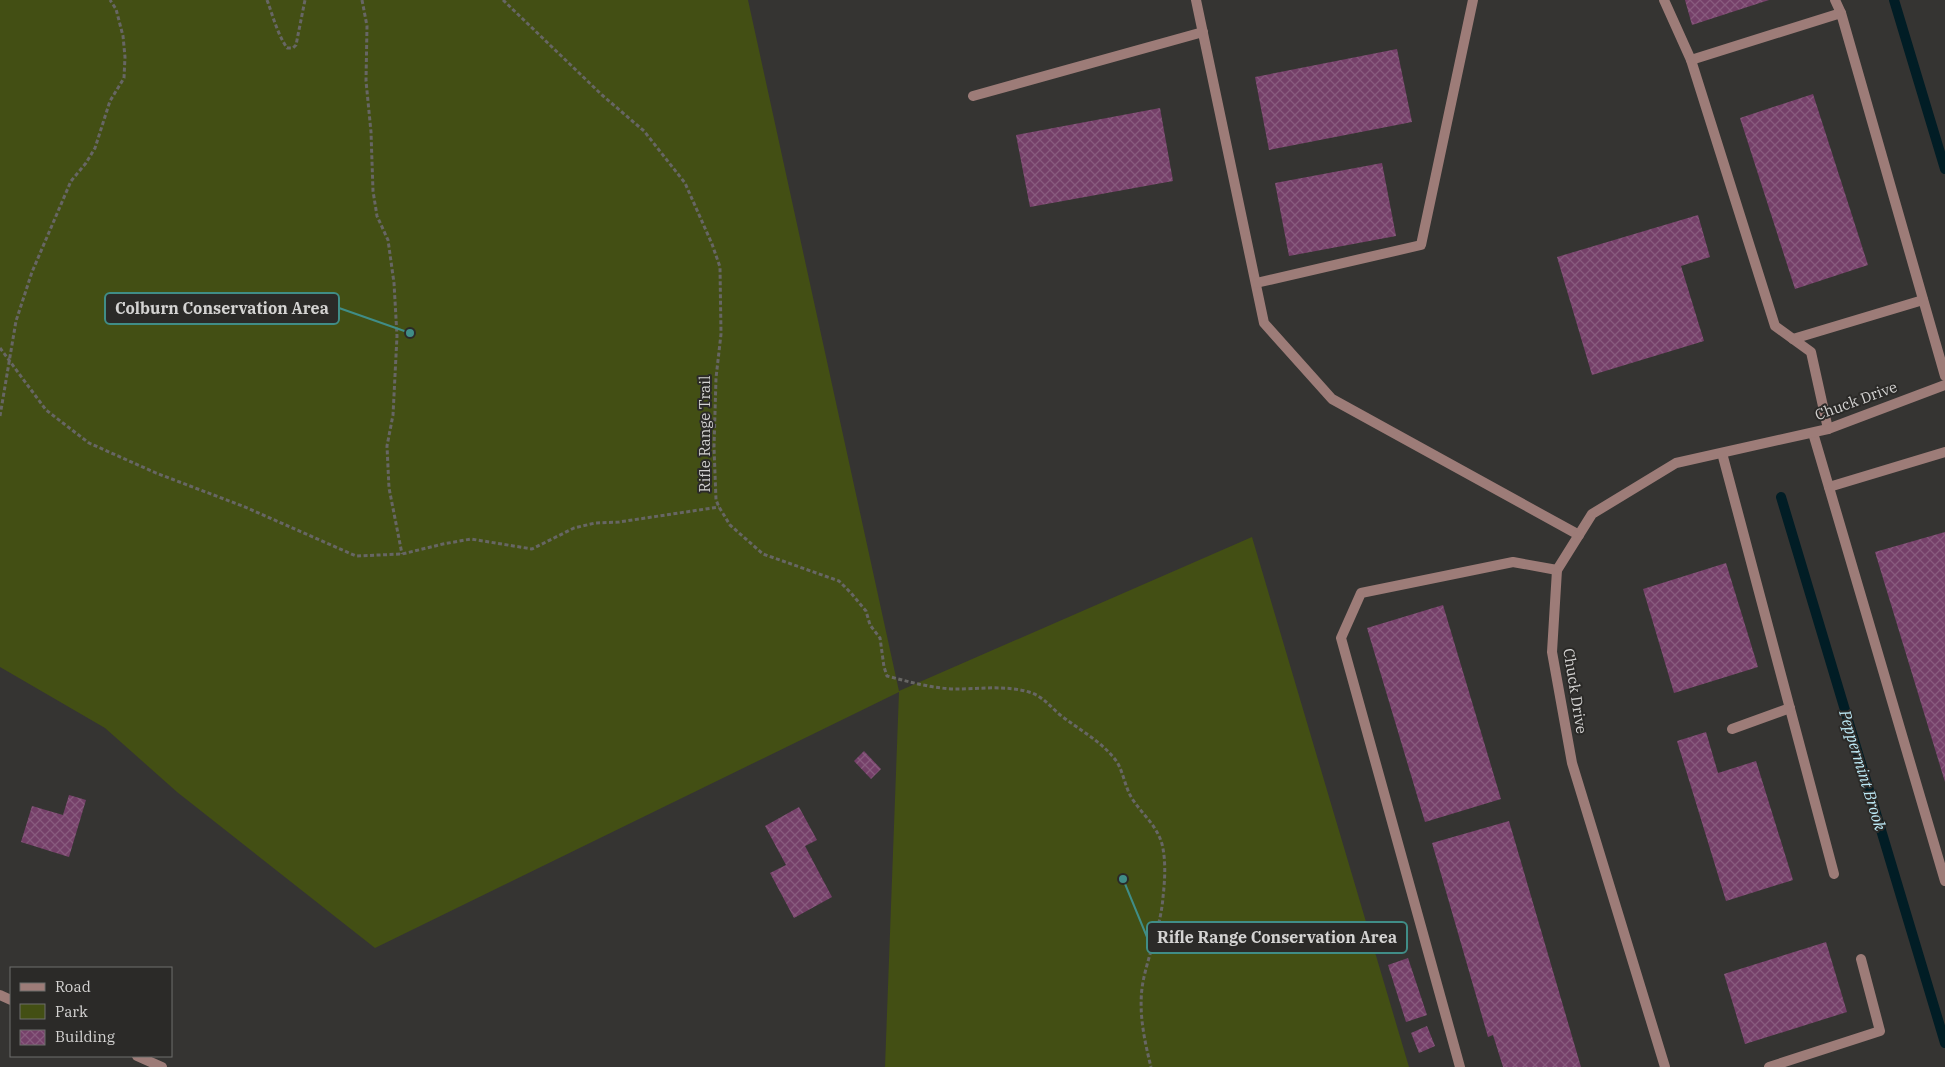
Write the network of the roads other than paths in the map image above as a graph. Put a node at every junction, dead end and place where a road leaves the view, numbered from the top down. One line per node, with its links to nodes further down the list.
1 (1196, 0): 6 (street)
2 (1473, 0): 9 (street)
3 (1664, 0): 7 (street)
4 (1835, 0): 5 (street)
5 (1841, 12): 7 (street); 10 (street)
6 (1203, 32): 8 (street); 9 (street)
7 (1691, 60): 11 (street)
8 (973, 96)
9 (1256, 284): 19 (street)
10 (1923, 300): 11 (street); 12 (street)
11 (1793, 339): 14 (street)
12 (1945, 376)
13 (1945, 385): 14 (street, Chuck Drive)
14 (1828, 429): 15 (street, Chuck Drive)
15 (1813, 433): 17 (street, Chuck Drive); 18 (street)
16 (1945, 452): 18 (street)
17 (1722, 453): 19 (street, Chuck Drive); 21 (street)
18 (1829, 487): 24 (street)
19 (1579, 535): 20 (street, Chuck Drive)
20 (1557, 570): 28 (street); 29 (street, Chuck Drive)
21 (1790, 708): 22 (street); 23 (street)
22 (1732, 729)
23 (1834, 874)
24 (1945, 881)
25 (1861, 959): 30 (street)
26 (139, 1057): 27 (street)
27 (162, 1067)
28 (1460, 1067)
29 (1665, 1067)
30 (1769, 1067)

